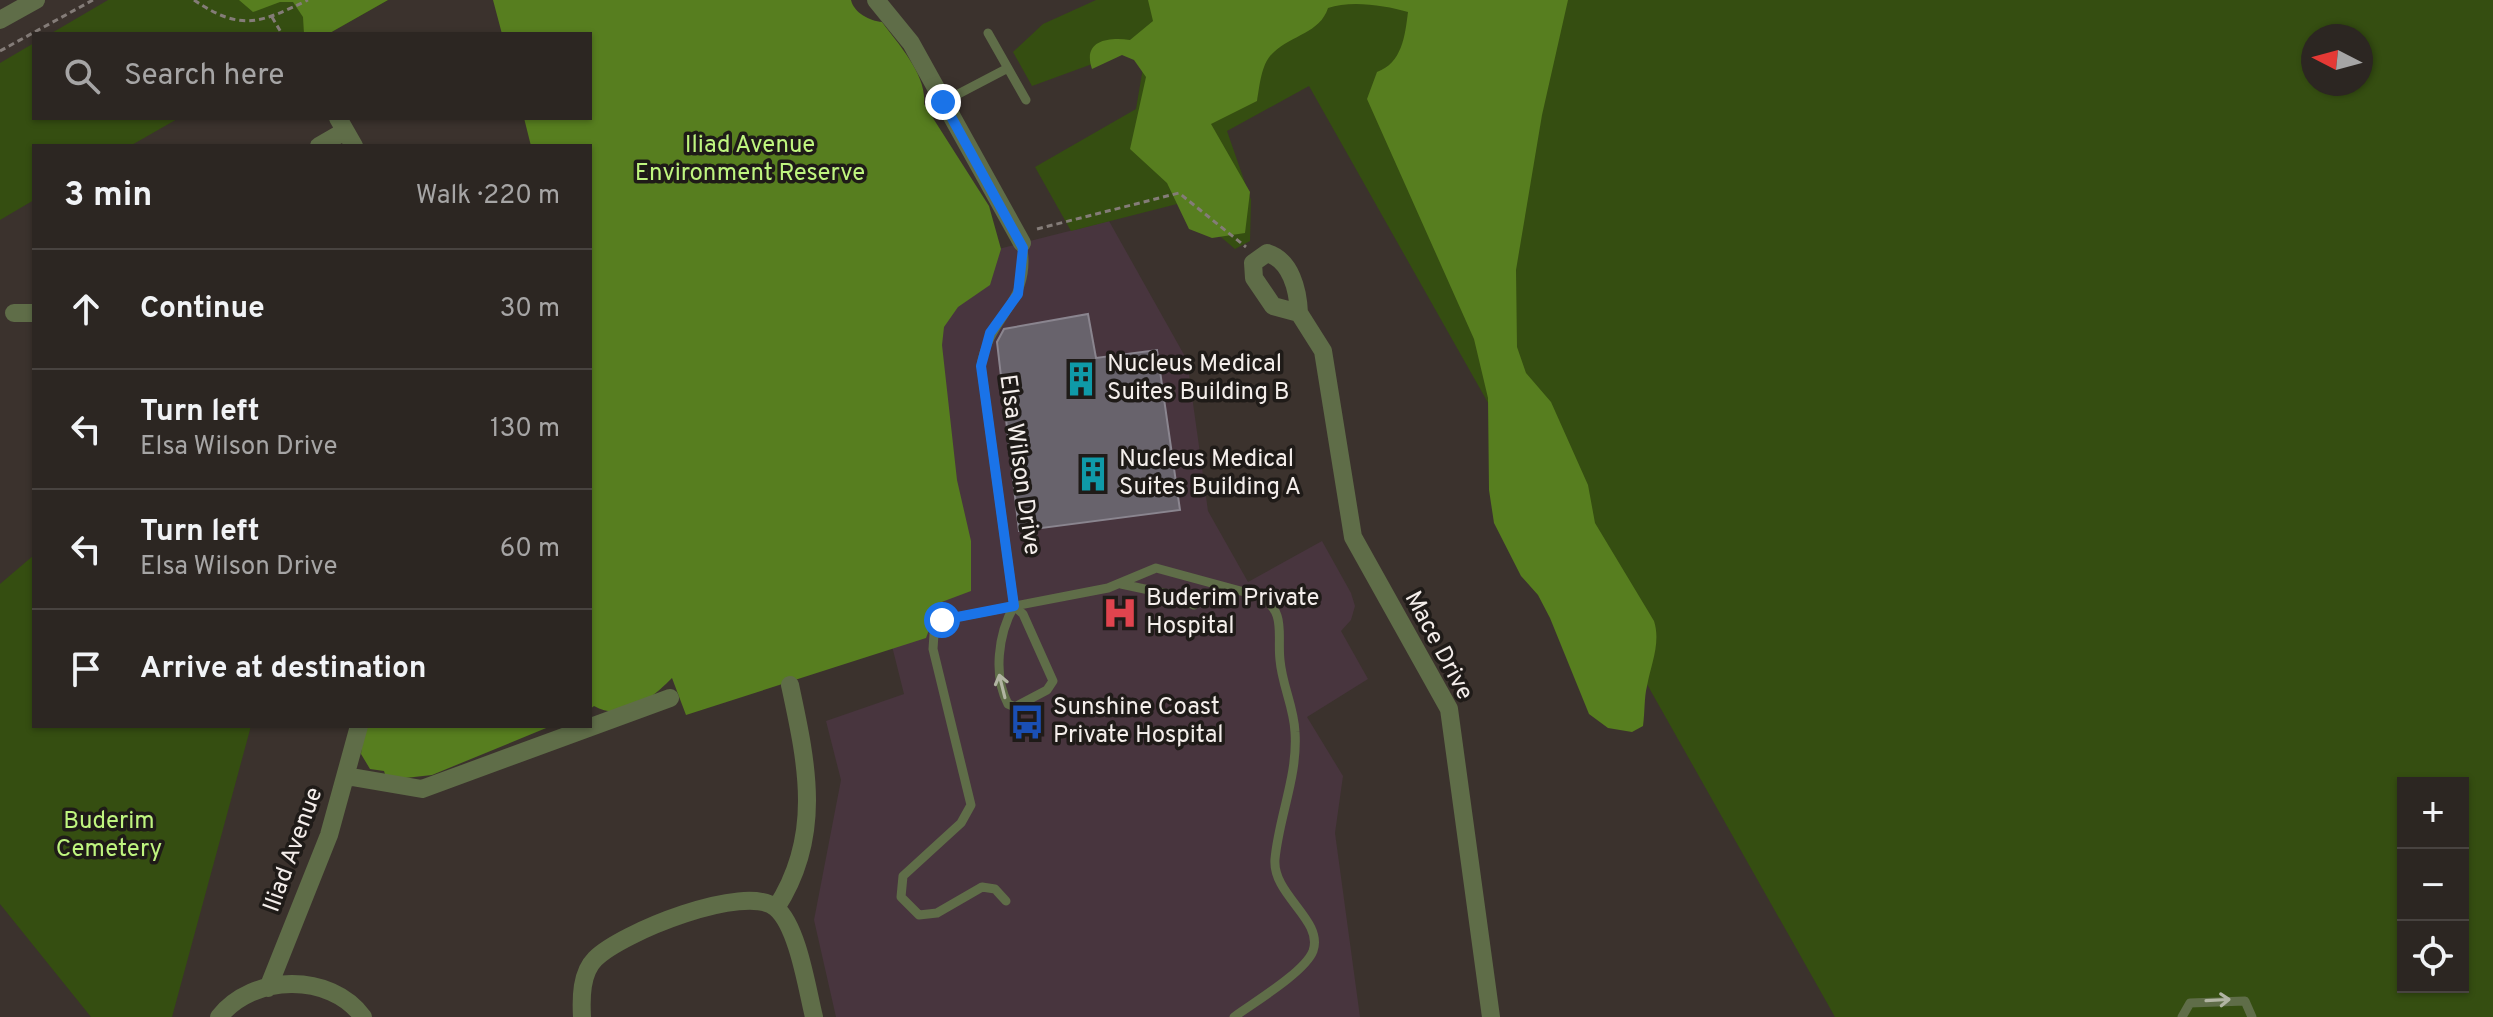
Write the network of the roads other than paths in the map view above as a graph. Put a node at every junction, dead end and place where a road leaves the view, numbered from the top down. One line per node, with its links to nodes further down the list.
1 (36, 0): 3 (street)
2 (876, 0): 7 (street)
3 (0, 20)
4 (988, 33): 5 (lane)
5 (1008, 68): 6 (lane); 7 (lane)
6 (1026, 100)
7 (943, 102): 10 (street)
8 (346, 132): 9 (street)
9 (323, 144)
10 (1020, 238): 16 (lane, Elsa Wilson Drive)
11 (14, 313): 12 (street)
12 (32, 313)
13 (1299, 313): 13 (street, Mace Drive); 31 (street, Mace Drive)
14 (1121, 584): 15 (lane); 16 (lane); 30 (lane)
15 (1194, 605)
16 (1014, 606): 16 (lane, Elsa Wilson Drive, one-way to 16); 23 (lane)
17 (790, 685): 24 (street)
18 (670, 698): 19 (street)
19 (592, 727)
20 (358, 728): 22 (street, Iliad Avenue)
21 (588, 728): 22 (street)
22 (346, 776): 25 (street, Iliad Avenue)
23 (1006, 901)
24 (776, 908): 28 (street); 29 (street)
25 (268, 988): 26 (street); 27 (street)
26 (219, 1017)
27 (363, 1017)
28 (582, 1017)
29 (814, 1017)
30 (1234, 1017)
31 (1491, 1017)
32 (2182, 1017): 33 (lane, one-way to 33)
33 (2252, 1017)

